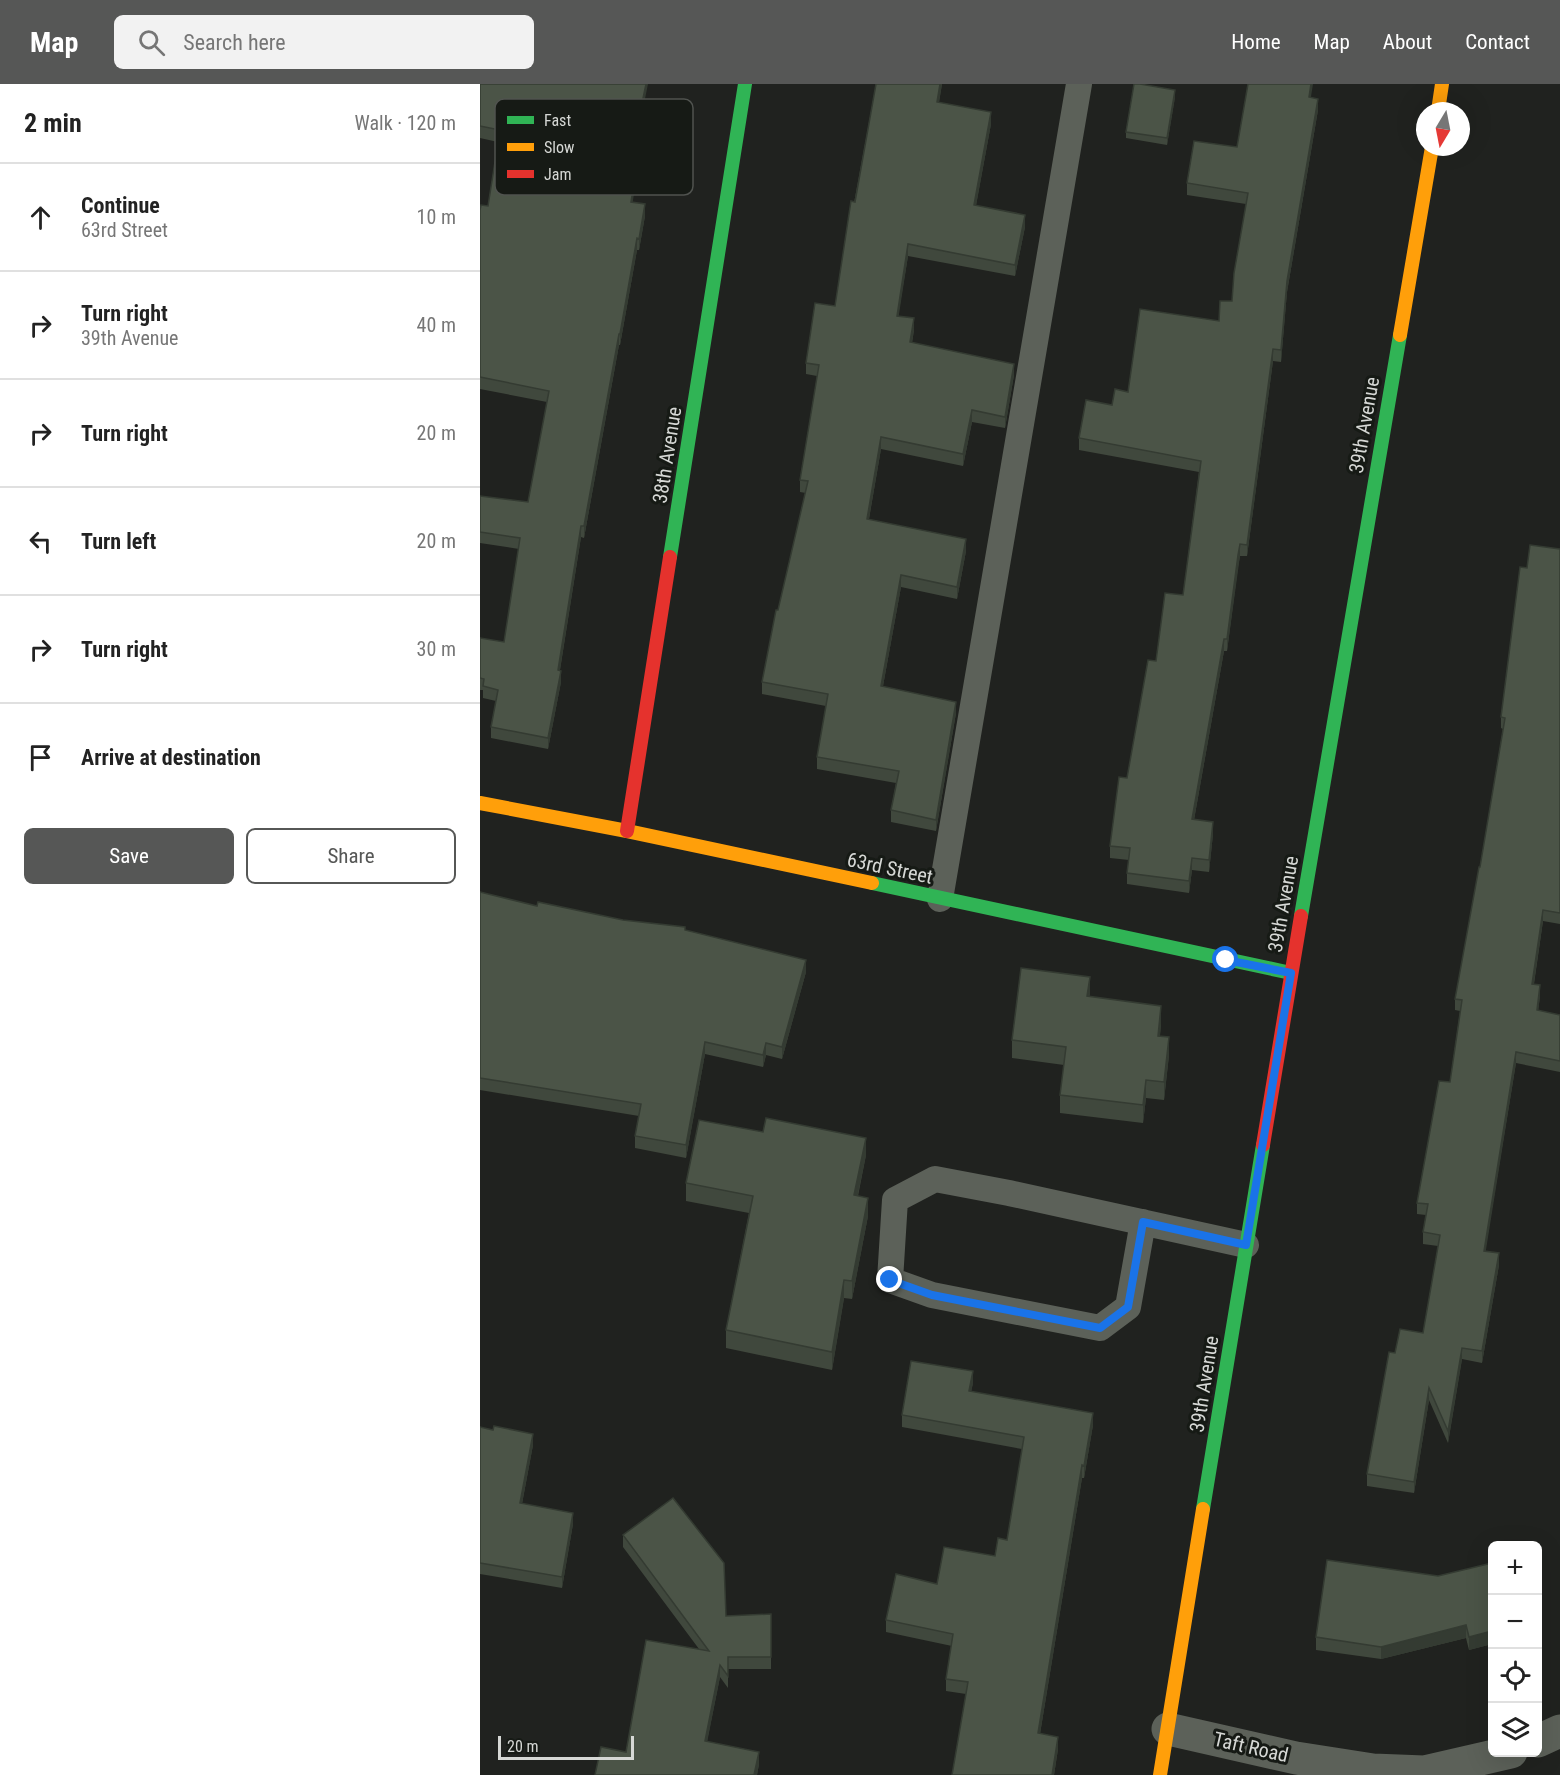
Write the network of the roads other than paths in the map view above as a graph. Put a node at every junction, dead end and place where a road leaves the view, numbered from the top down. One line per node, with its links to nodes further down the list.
1 (745, 84): 7 (main road, 38th Avenue)
2 (1079, 84): 8 (lane)
3 (1442, 84): 4 (main road)
4 (1439, 102)
5 (1430, 156): 9 (main road, 39th Avenue)
6 (480, 804): 7 (main road, 63rd Street)
7 (627, 831): 8 (main road, 63rd Street)
8 (940, 899): 9 (main road, 63rd Street)
9 (1291, 973): 11 (main road, 39th Avenue)
10 (1143, 1222): 10 (lane); 11 (lane)
11 (1246, 1245): 12 (main road, 39th Avenue)
12 (1168, 1729): 15 (street, Taft Road); 16 (main road, 39th Avenue)
13 (1560, 1731): 14 (street)
14 (1542, 1739)
15 (1490, 1757)
16 (1160, 1775)

